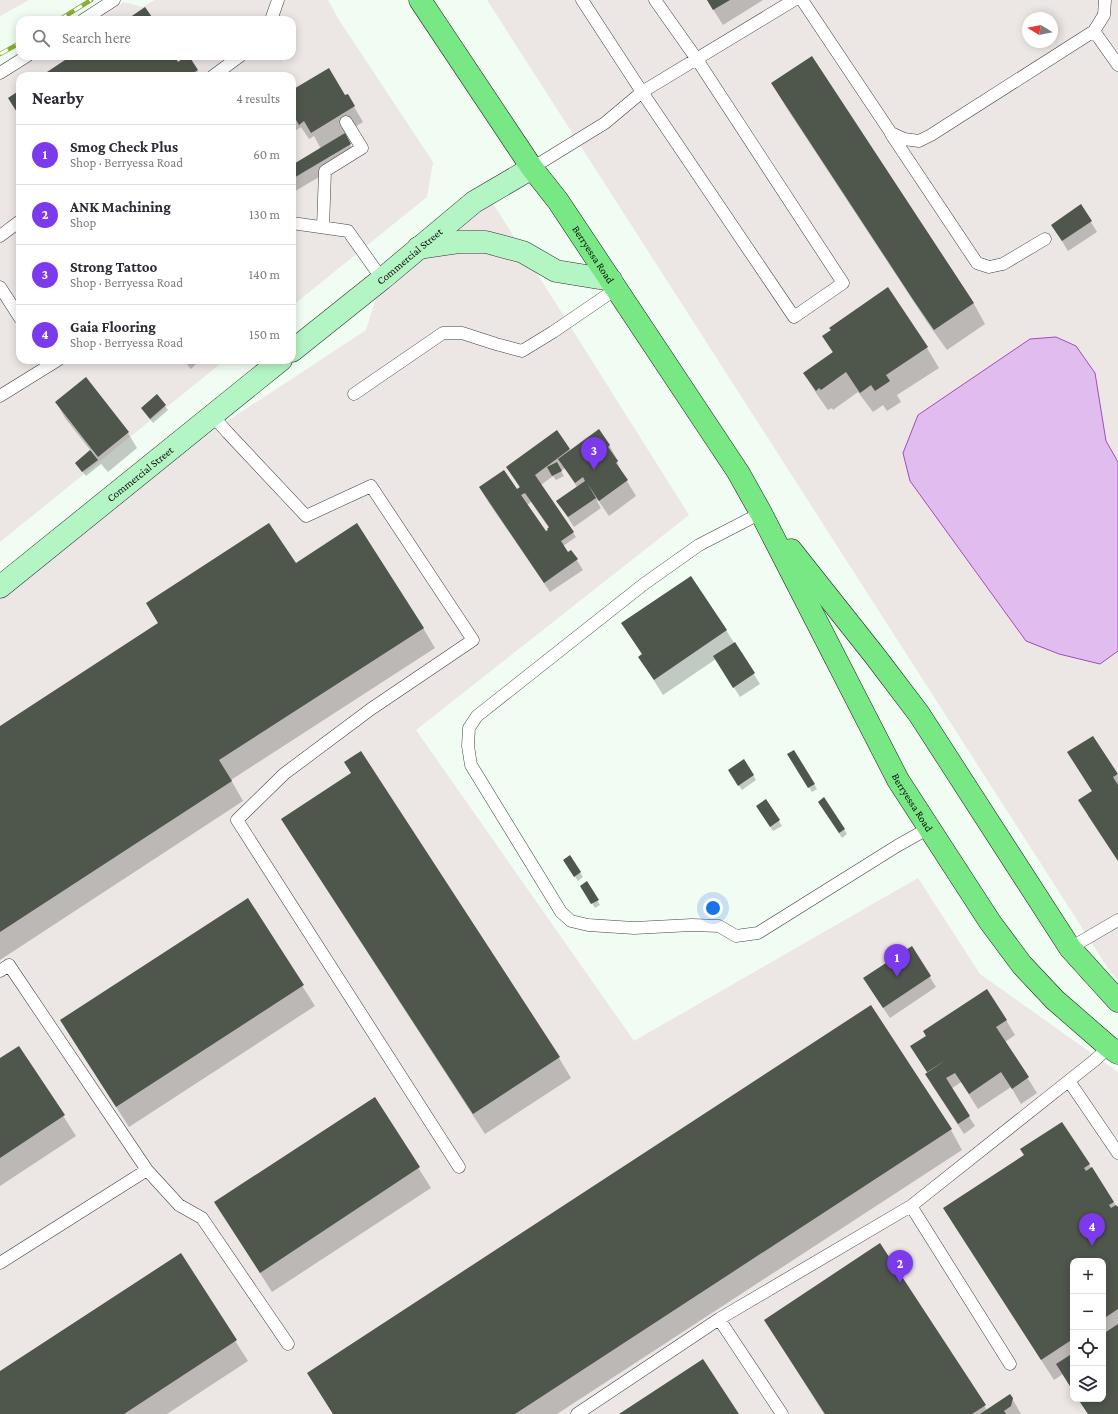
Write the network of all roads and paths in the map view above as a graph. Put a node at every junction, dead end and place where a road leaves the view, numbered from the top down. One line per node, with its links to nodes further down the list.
1 (114, 0): 9 (lane)
2 (278, 0): 10 (lane)
3 (420, 0): 21 (main road, Berryessa Road)
4 (582, 0): 18 (lane)
5 (655, 0): 12 (lane)
6 (794, 0): 12 (lane)
7 (802, 0): 20 (lane)
8 (1105, 0): 11 (lane)
9 (89, 16)
10 (272, 16)
11 (1094, 31): 15 (lane); 20 (lane)
12 (696, 58): 18 (lane); 18 (lane)
13 (21, 60): 17 (lane)
14 (235, 60): 16 (lane)
15 (1118, 65)
16 (218, 72)
17 (0, 73)
18 (642, 92): 21 (lane)
19 (346, 122): 24 (lane)
20 (891, 133): 26 (lane)
21 (532, 168): 27 (main road, Commercial Street); 29 (main road, Berryessa Road)
22 (16, 224): 25 (lane)
23 (296, 224): 24 (lane)
24 (323, 227): 28 (lane)
25 (0, 236)
26 (1046, 239)
27 (418, 248): 28 (main road, Commercial Street); 29 (main road)
28 (382, 279): 32 (main road, Commercial Street)
29 (614, 285): 35 (lane); 38 (main road, Berryessa Road)
30 (0, 287): 31 (lane)
31 (16, 312)
32 (296, 348)
33 (49, 364): 36 (lane)
34 (276, 364): 37 (main road, Commercial Street)
35 (354, 394)
36 (0, 396)
37 (212, 415): 39 (main road, Commercial Street); 48 (lane)
38 (761, 513): 40 (main road, Berryessa Road); 40 (lane); 42 (main road, Berryessa Road)
39 (0, 587)
40 (929, 828): 45 (main road, Berryessa Road)
41 (1118, 920): 42 (lane)
42 (1070, 948): 44 (main road, Berryessa Road)
43 (0, 971): 49 (lane)
44 (1118, 1001)
45 (1114, 1050): 46 (lane)
46 (1069, 1081): 47 (lane); 50 (lane)
47 (1118, 1153)
48 (459, 1167)
49 (147, 1170): 51 (lane); 53 (lane)
50 (911, 1206): 52 (lane); 54 (lane)
51 (0, 1263)
52 (719, 1319): 55 (lane); 56 (lane)
53 (288, 1344)
54 (1010, 1364)
55 (577, 1414)
56 (782, 1414)

